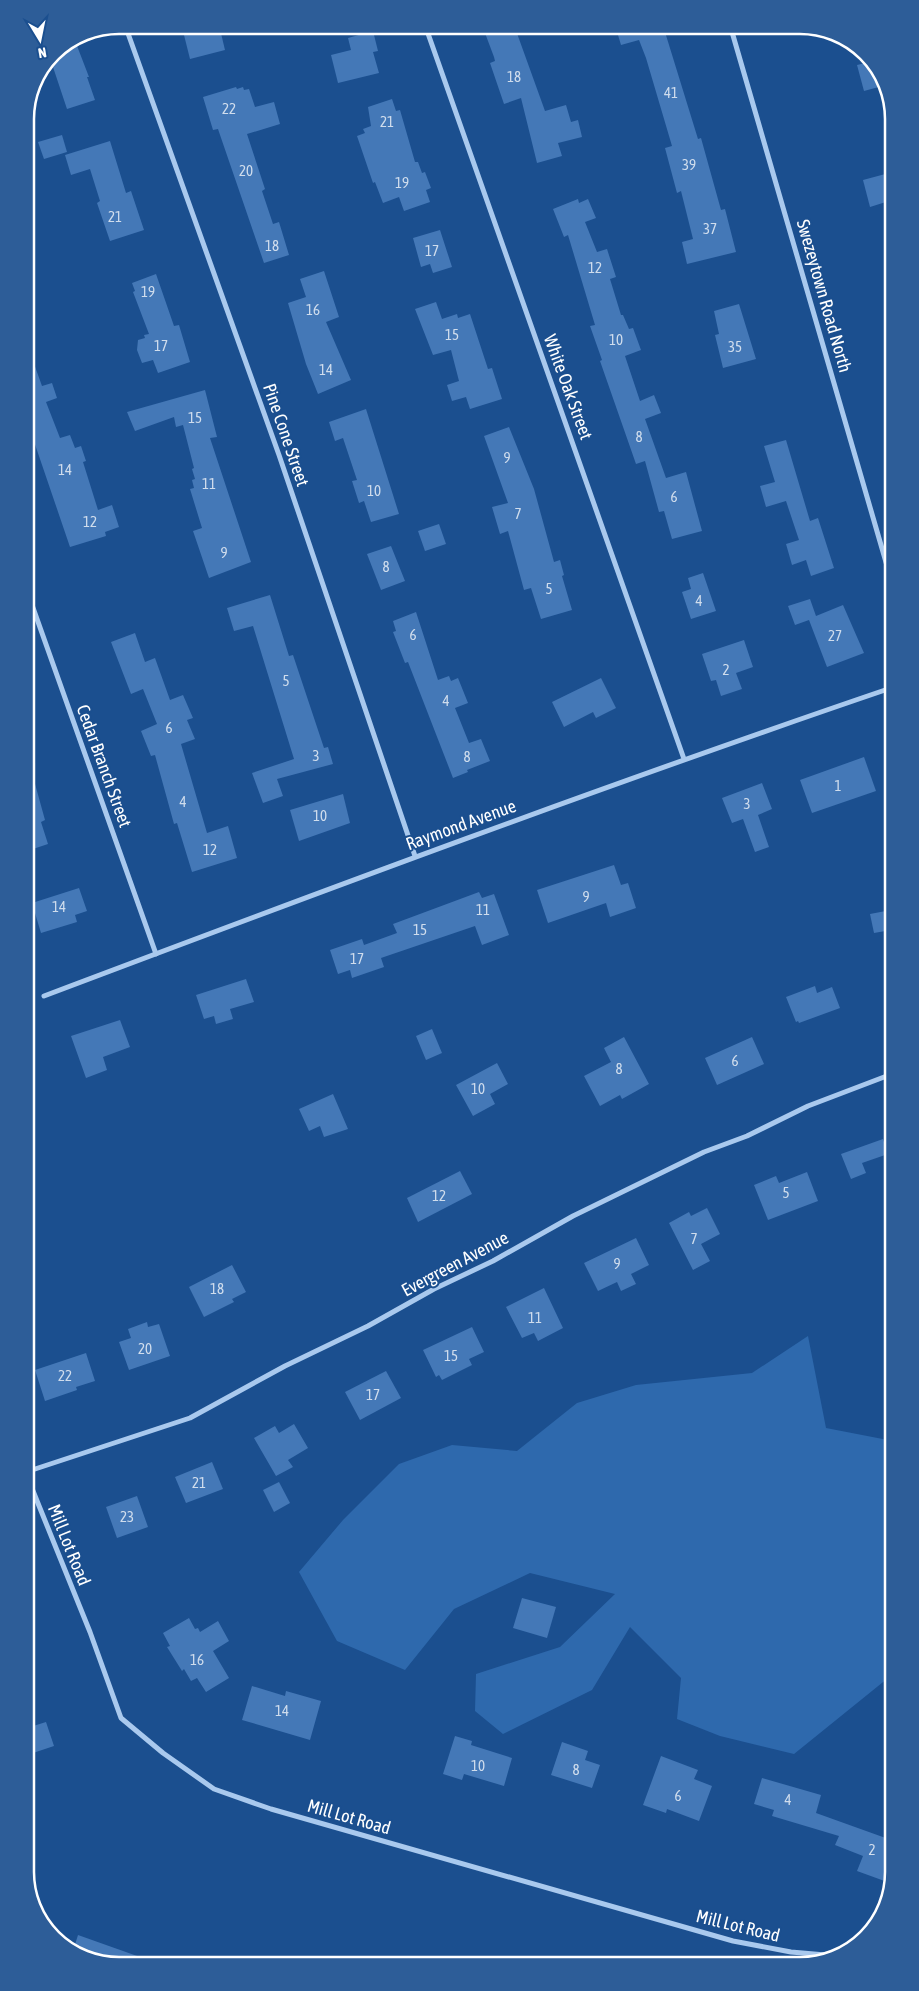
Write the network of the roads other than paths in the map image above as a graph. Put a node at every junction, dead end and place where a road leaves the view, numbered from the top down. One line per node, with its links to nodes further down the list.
1 (128, 34): 8 (street, Pine Cone Street)
2 (428, 34): 7 (street, White Oak Street)
3 (733, 34): 4 (street, Swezeytown Road North)
4 (885, 559)
5 (34, 611): 9 (street, Cedar Branch Street)
6 (885, 690): 7 (street, Raymond Avenue)
7 (684, 758): 8 (street, Raymond Avenue)
8 (415, 856): 9 (street, Raymond Avenue)
9 (156, 954): 10 (street, Raymond Avenue)
10 (44, 996)
11 (885, 1077): 12 (street, Evergreen Avenue)
12 (34, 1469)
13 (34, 1493): 14 (street, Mill Lot Road)
14 (821, 1955)

